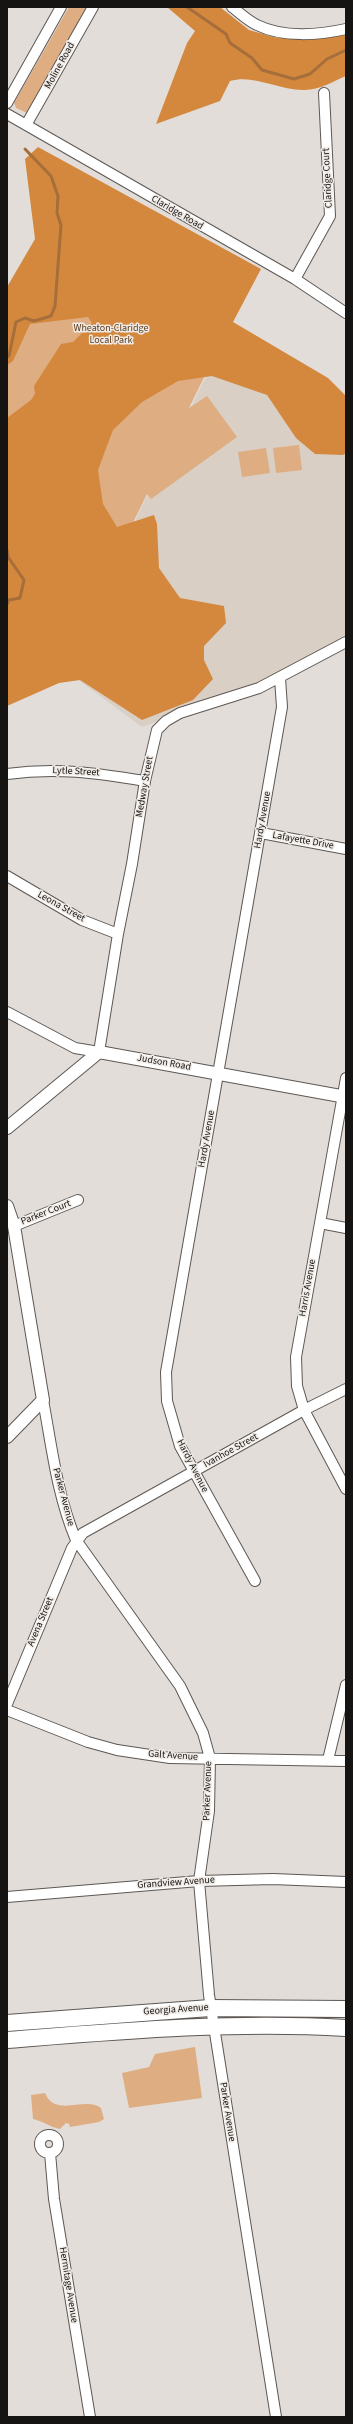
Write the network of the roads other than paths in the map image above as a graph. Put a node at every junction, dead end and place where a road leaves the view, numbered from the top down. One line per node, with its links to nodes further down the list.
1 (61, 7): 6 (street)
2 (93, 7): 8 (street, Moline Road)
3 (232, 7): 4 (street)
4 (346, 29)
5 (324, 93): 9 (street, Claridge Court)
6 (7, 103)
7 (8, 115): 8 (street, Claridge Road)
8 (26, 125): 9 (street, Claridge Road)
9 (295, 279): 10 (street, Claridge Road)
10 (346, 313)
11 (346, 642): 12 (street, Medway Street)
12 (280, 678): 14 (street, Medway Street); 15 (street, Hardy Avenue)
13 (7, 774): 14 (street, Lytle Street)
14 (145, 781): 18 (street, Medway Street)
15 (261, 834): 16 (street, Lafayette Drive); 21 (street, Hardy Avenue)
16 (346, 848)
17 (7, 876): 18 (street, Leona Street)
18 (118, 934): 20 (street, Medway Street)
19 (7, 1012): 20 (street)
20 (99, 1052): 21 (street, Judson Road); 24 (street)
21 (218, 1073): 23 (street, Judson Road); 34 (street, Hardy Avenue)
22 (346, 1078): 23 (street, Harris Avenue)
23 (344, 1097): 27 (street, Harris Avenue)
24 (7, 1128)
25 (78, 1200): 28 (street, Parker Court)
26 (7, 1206): 28 (street, Parker Avenue)
27 (320, 1223): 29 (street); 32 (street, Harris Avenue)
28 (14, 1226): 31 (street, Parker Avenue)
29 (346, 1228)
30 (346, 1389): 32 (street, Ivanhoe Street)
31 (43, 1400): 33 (street); 36 (street, Parker Avenue)
32 (304, 1410): 34 (street, Ivanhoe Street); 35 (street, Harris Avenue)
33 (7, 1437)
34 (193, 1472): 36 (street, Ivanhoe Street); 37 (street, Hardy Avenue)
35 (346, 1489)
36 (76, 1540): 39 (street, Avena Street); 41 (street, Parker Avenue)
37 (255, 1581)
38 (346, 1685): 42 (street)
39 (7, 1704)
40 (7, 1710): 41 (street, Galt Avenue)
41 (210, 1758): 42 (street, Galt Avenue); 44 (street, Parker Avenue)
42 (328, 1760): 43 (street, Galt Avenue)
43 (346, 1760)
44 (199, 1880): 45 (street, Grandview Avenue); 46 (street, Grandview Avenue); 47 (street, Parker Avenue)
45 (346, 1882)
46 (7, 1897)
47 (210, 2008): 48 (main road, Georgia Avenue); 49 (main road, Georgia Avenue); 50 (street, Parker Avenue)
48 (346, 2009)
49 (7, 2023)
50 (213, 2026): 51 (main road, Georgia Avenue); 52 (main road, Georgia Avenue); 55 (street, Parker Avenue)
51 (346, 2028)
52 (7, 2040)
53 (50, 2153): 54 (street, Hermitage Avenue)
54 (90, 2417)
55 (276, 2417)

